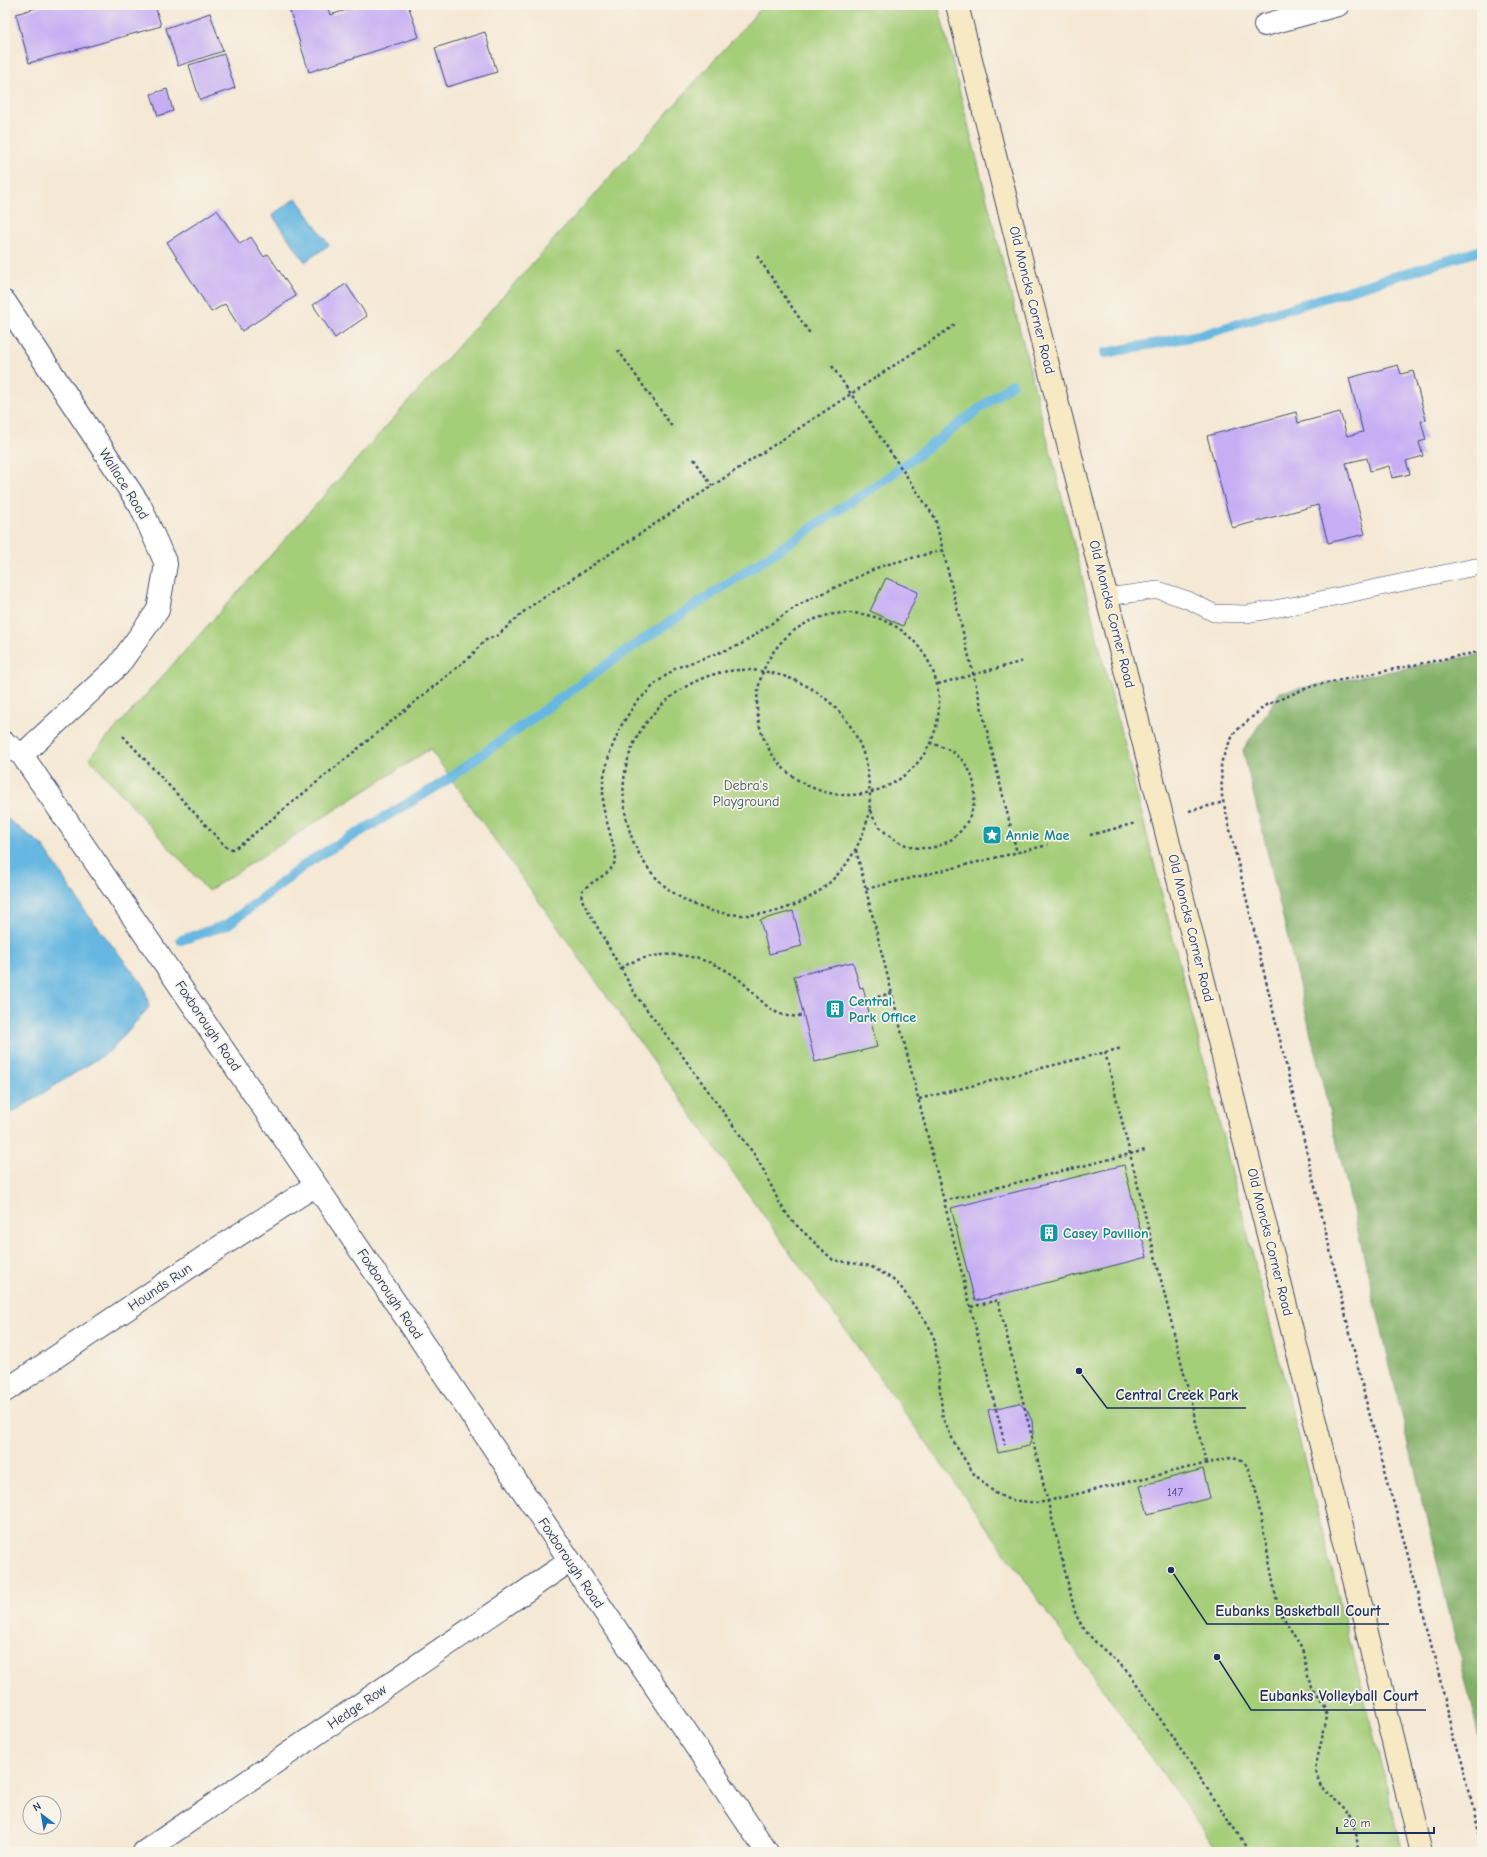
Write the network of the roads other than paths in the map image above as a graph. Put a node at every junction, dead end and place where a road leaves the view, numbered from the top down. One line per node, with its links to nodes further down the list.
1 (957, 5): 6 (street, Old Moncks Corner Road)
2 (1338, 5): 3 (street)
3 (1265, 24)
4 (5, 302): 7 (street, Wallace Road)
5 (1475, 567): 6 (lane)
6 (1107, 596): 13 (street, Old Moncks Corner Road)
7 (14, 749): 8 (street, Foxborough Road)
8 (316, 1185): 9 (street, Hounds Run); 10 (street, Foxborough Road)
9 (5, 1391)
10 (570, 1561): 11 (street, Hedge Row); 12 (street, Foxborough Road)
11 (144, 1852)
12 (767, 1852)
13 (1421, 1852)

